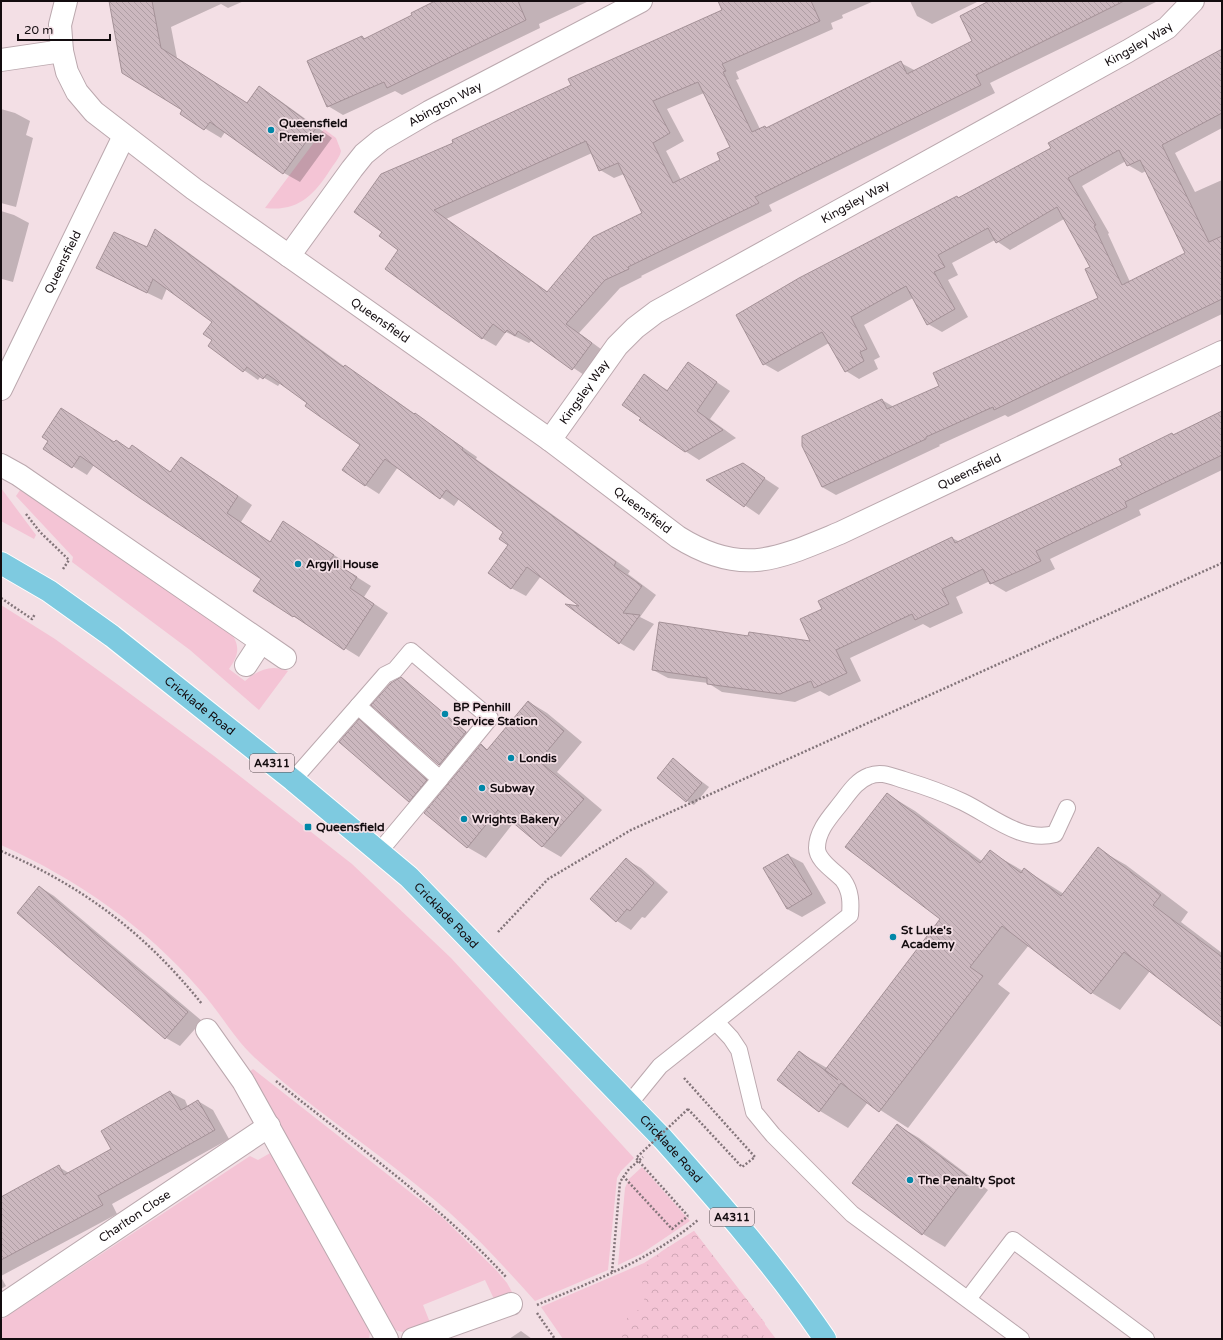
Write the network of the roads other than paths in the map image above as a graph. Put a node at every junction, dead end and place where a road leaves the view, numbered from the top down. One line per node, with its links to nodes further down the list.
1 (66, 1): 4 (street, Queensfield)
2 (641, 1): 7 (street, Abington Way)
3 (1193, 1): 10 (street, Kingsley Way)
4 (62, 52): 5 (street); 6 (street, Queensfield)
5 (1, 60)
6 (124, 136): 7 (street, Queensfield); 9 (street, Queensfield)
7 (289, 256): 10 (street, Queensfield)
8 (1222, 352): 10 (street, Queensfield)
9 (1, 389)
10 (550, 440)
11 (1, 465): 13 (street)
12 (1, 563): 18 (main road, Cricklade Road / A4311)
13 (261, 642): 14 (street); 15 (street)
14 (285, 658)
15 (246, 665)
16 (358, 706): 17 (lane); 17 (lane); 18 (lane)
17 (440, 779): 20 (lane)
18 (293, 780): 20 (main road, Cricklade Road / A4311)
19 (1067, 808): 21 (lane)
20 (379, 852): 23 (main road, Cricklade Road / A4311)
21 (716, 1022): 23 (lane); 25 (lane)
22 (207, 1030): 24 (street)
23 (629, 1104): 30 (main road, Cricklade Road / A4311)
24 (269, 1126): 27 (street, Charlton Close); 28 (street)
25 (968, 1299): 31 (lane); 32 (lane)
26 (511, 1304): 29 (street)
27 (1, 1306)
28 (387, 1339)
29 (414, 1339)
30 (825, 1339)
31 (1022, 1339)
32 (1146, 1339)

